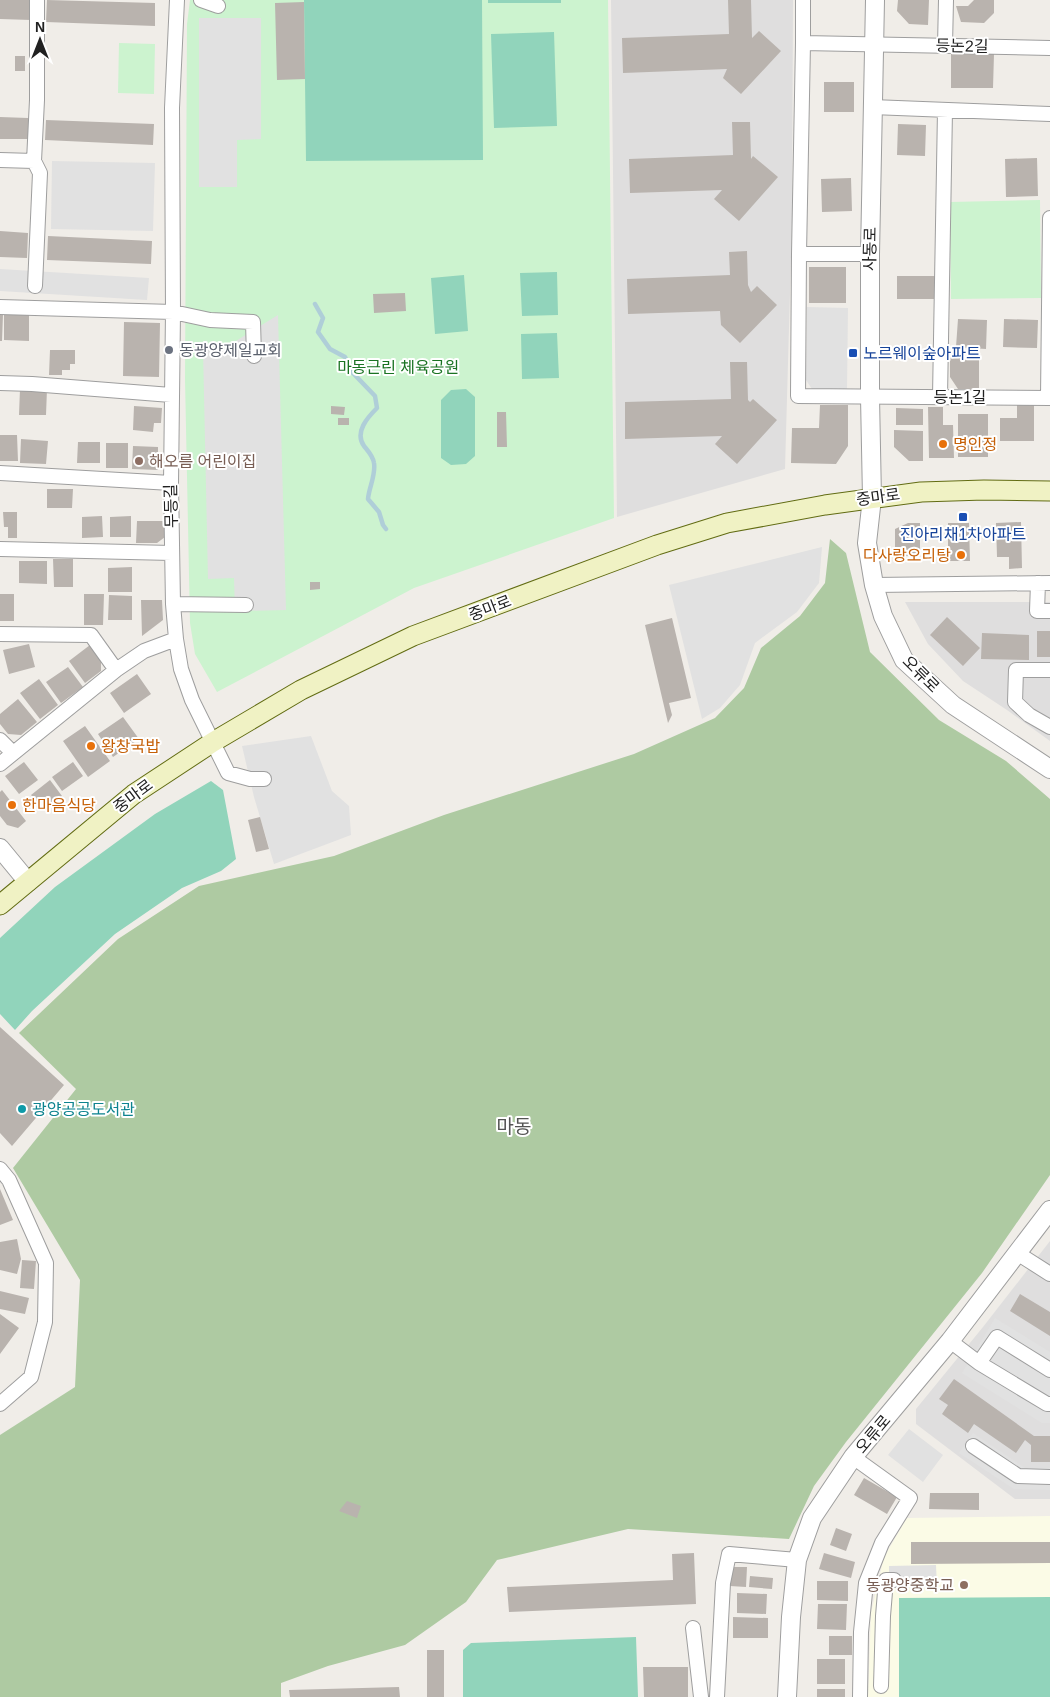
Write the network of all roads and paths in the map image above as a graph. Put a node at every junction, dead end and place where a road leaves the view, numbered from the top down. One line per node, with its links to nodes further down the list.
1 (36, 0): 16 (street)
2 (177, 0): 22 (street, 무등길)
3 (201, 0): 7 (street)
4 (804, 0): 8 (street)
5 (875, 0): 9 (street, 사동로)
6 (946, 0): 10 (street)
7 (218, 6)
8 (803, 43): 9 (street, 등논2길); 18 (street)
9 (875, 44): 10 (street, 등논2길); 12 (street, 사동로)
10 (945, 46): 11 (street, 등논2길)
11 (1050, 48)
12 (872, 107): 13 (street); 19 (street, 사동로)
13 (945, 110): 14 (street); 27 (street)
14 (1050, 114)
15 (0, 160): 16 (street)
16 (34, 161): 20 (street)
17 (1050, 218): 28 (street)
18 (799, 254): 19 (street); 26 (street, 등논1길)
19 (870, 254): 26 (street, 사동로)
20 (35, 286)
21 (0, 307): 22 (street)
22 (173, 312): 23 (street); 25 (street, 무등길)
23 (254, 356)
24 (0, 383): 25 (street)
25 (171, 395): 30 (street, 무등길)
26 (870, 397): 27 (street, 등논1길); 32 (street, 사동로)
27 (940, 397): 28 (street, 등논1길)
28 (1049, 398)
29 (0, 473): 30 (street)
30 (171, 483): 34 (street, 무등길)
31 (1050, 491): 32 (main road, 중마로)
32 (872, 498): 36 (street, 오류로); 46 (main road, 중마로)
33 (0, 548): 34 (street)
34 (172, 553): 37 (street, 무등길)
35 (1044, 583): 36 (street); 39 (street)
36 (874, 585): 49 (street, 오류로)
37 (173, 604): 38 (street); 41 (street, 무등길)
38 (246, 605)
39 (1050, 611)
40 (0, 634): 42 (street)
41 (176, 639): 42 (street); 46 (street, 무등길)
42 (116, 670): 47 (street)
43 (1050, 670): 44 (street)
44 (1050, 727)
45 (0, 740): 47 (street)
46 (213, 742): 50 (street, 무등길); 52 (main road, 중마로)
47 (13, 753): 48 (street)
48 (0, 764)
49 (1050, 768)
50 (264, 779)
51 (0, 848): 52 (street)
52 (28, 882): 53 (main road, 중마로)
53 (0, 905)
54 (0, 1169): 61 (street)
55 (1050, 1210): 56 (street, 오류로)
56 (1017, 1253): 57 (street); 58 (street, 오류로)
57 (1050, 1274)
58 (950, 1341): 59 (street); 64 (street, 오류로)
59 (978, 1363): 60 (street); 62 (street)
60 (1050, 1370)
61 (0, 1404)
62 (1050, 1404)
63 (973, 1446): 65 (street)
64 (853, 1458): 66 (street, 오류로); 69 (street)
65 (1050, 1477)
66 (797, 1560): 72 (street); 73 (street, 오류로)
67 (894, 1580): 70 (street)
68 (693, 1628): 71 (street)
69 (860, 1692): 70 (street)
70 (881, 1692)
71 (701, 1697)
72 (717, 1697)
73 (787, 1697)

